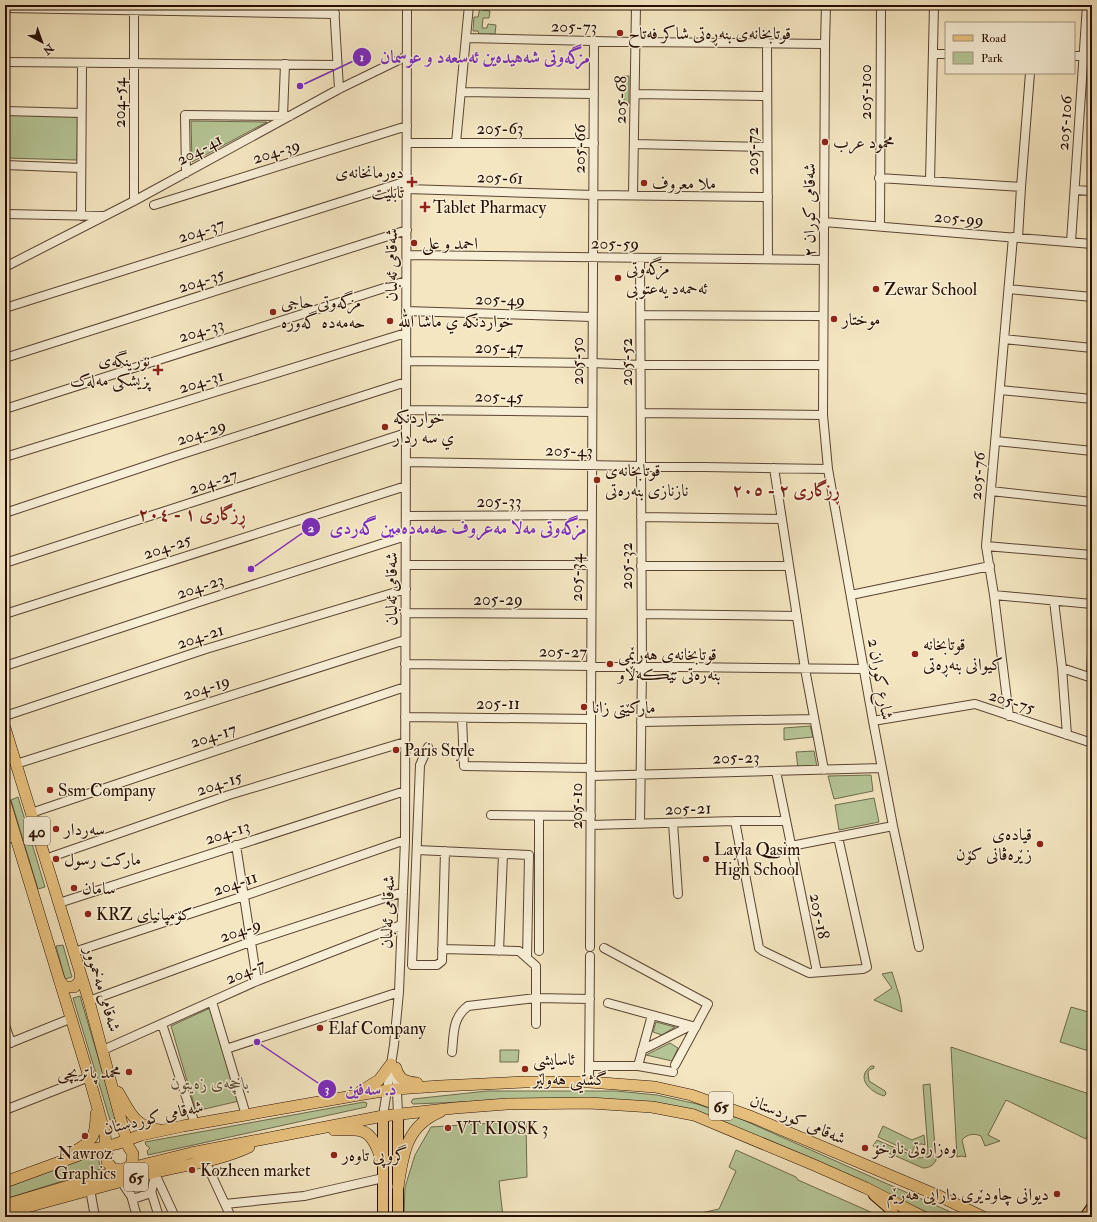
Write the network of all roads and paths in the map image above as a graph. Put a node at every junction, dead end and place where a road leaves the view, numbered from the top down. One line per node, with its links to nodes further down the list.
1 (334, 5): 11 (street)
2 (469, 5): 12 (street)
3 (636, 5): 14 (street, 205-68)
4 (826, 5): 16 (street, شەقامی کوران ٢)
5 (881, 5): 45 (street, 205-100)
6 (934, 5): 17 (street)
7 (1087, 5): 21 (street, 205-106)
8 (5, 8): 9 (street)
9 (134, 8): 11 (street); 24 (street, 204-54)
10 (408, 8): 19 (street, شەقامی ئەلبان)
11 (335, 14): 26 (street)
12 (466, 38): 13 (street, 205-73); 29 (street)
13 (594, 41): 14 (street, 205-73); 30 (street, 205-66)
14 (636, 42): 15 (street, 205-73); 31 (street, 205-68)
15 (767, 43): 16 (street, 205-73); 32 (street, 205-72)
16 (825, 44): 60 (street, شەقامی کوران ٢)
17 (933, 54): 18 (street); 47 (street)
18 (945, 54)
19 (407, 56): 28 (street, 204-41); 36 (street, شەقامی ئەلبان)
20 (1075, 56): 21 (street)
21 (1084, 56): 50 (street, 205-106)
22 (5, 62): 23 (street)
23 (82, 64): 24 (street); 34 (street)
24 (134, 64): 25 (street); 55 (street, 204-54)
25 (285, 64): 26 (street); 35 (street)
26 (337, 65): 28 (street)
27 (1030, 74): 48 (street, 205-76)
28 (339, 89): 35 (street, 204-41)
29 (461, 92): 30 (street); 38 (street)
30 (594, 94): 39 (street, 205-66)
31 (635, 94): 32 (street); 40 (street, 205-68)
32 (767, 96): 41 (street, 205-72)
33 (5, 111): 34 (street)
34 (81, 113): 43 (street)
35 (287, 116): 44 (street, 204-41); 44 (street)
36 (407, 126): 37 (street, شەقامی ئەلبان); 56 (street, 204-39)
37 (407, 143): 38 (street, 205-63); 46 (street, شەقامی ئەلبان)
38 (456, 143): 39 (street, 205-63)
39 (594, 143): 52 (street, 205-66)
40 (634, 144): 41 (street); 53 (street, 205-68)
41 (767, 147): 54 (street, 205-72)
42 (5, 165): 43 (street)
43 (81, 168): 58 (street)
44 (186, 173): 55 (street, 204-41)
45 (879, 178): 47 (street); 61 (street, 205-100)
46 (407, 181): 49 (street, شەقامی ئەلبان); 75 (street, 204-37)
47 (930, 181): 48 (street)
48 (1021, 187): 63 (street, 205-76)
49 (407, 190): 52 (street, 205-61); 62 (street, شەقامی ئەلبان)
50 (1075, 190): 51 (street); 64 (street, 205-106)
51 (1092, 191)
52 (593, 195): 53 (street, 205-61); 67 (street, 205-66)
53 (633, 195): 54 (street, 205-61)
54 (768, 197): 69 (street, 205-72)
55 (134, 201): 59 (street, 204-41)
56 (154, 205)
57 (5, 214): 58 (street)
58 (81, 216): 59 (street)
59 (105, 216): 71 (street, 204-41)
60 (824, 222): 61 (street, 205-99); 70 (street, شەقامی کوران ٢)
61 (880, 226): 63 (street, 205-99)
62 (407, 230): 66 (street, شەقامی ئەلبان); 83 (street, 204-35)
63 (1016, 238): 64 (street, 205-99); 73 (street, 205-76)
64 (1071, 242): 65 (street, 205-99)
65 (1092, 244)
66 (407, 255): 67 (street, 205-59); 72 (street, شەقامی ئەلبان)
67 (593, 257): 68 (street, 205-59); 79 (street, 205-50)
68 (640, 258): 69 (street, 205-59); 77 (street, 205-52)
69 (768, 259): 70 (street, 205-59)
70 (824, 260): 78 (street, شەقامی کوران ٢)
71 (6, 266)
72 (406, 281): 76 (street, شەقامی ئەلبان); 91 (street, 204-33)
73 (1009, 289): 74 (street); 81 (street, 205-76)
74 (1092, 297)
75 (5, 308)
76 (406, 312): 79 (street, 205-49); 80 (street, شەقامی ئەلبان)
77 (641, 315): 78 (street); 86 (street, 205-52)
78 (823, 316): 87 (street, شەقامی کوران ٢)
79 (592, 317): 85 (street, 205-50)
80 (406, 333): 84 (street, شەقامی ئەلبان); 99 (street, 204-31)
81 (1004, 339): 82 (street); 89 (street, 205-76)
82 (1092, 348)
83 (5, 358)
84 (406, 361): 85 (street, 205-47); 88 (street, شەقامی ئەلبان)
85 (592, 363): 86 (street, 205-47); 93 (street, 205-50)
86 (641, 365): 87 (street, 205-47); 94 (street, 205-52)
87 (823, 366): 95 (street, شەقامی کوران ٢)
88 (406, 382): 92 (street, شەقامی ئەلبان); 108 (street, 204-29)
89 (1000, 390): 90 (street); 97 (street, 205-76)
90 (1092, 399)
91 (5, 409)
92 (406, 410): 93 (street, 205-45); 96 (street, شەقامی ئەلبان)
93 (592, 412): 101 (street, 205-50)
94 (641, 412): 95 (street); 102 (street, 205-52)
95 (823, 415): 104 (street, شارع كوران 2)
96 (406, 433): 100 (street, شەقامی ئەلبان); 116 (street, 204-27)
97 (996, 441): 98 (street); 106 (street, 205-76)
98 (1092, 451)
99 (5, 457)
100 (406, 462): 101 (street, 205-43); 105 (street, شەقامی ئەلبان)
101 (592, 465): 102 (street, 205-43); 110 (street, 205-34)
102 (641, 466): 103 (street, 205-43); 111 (street, 205-32)
103 (774, 468): 104 (street, 205-43); 112 (street)
104 (828, 468): 123 (street, شارع كوران 2)
105 (406, 486): 109 (street, شەقامی ئەلبان); 128 (street, 204-25)
106 (991, 491): 107 (street); 114 (street, 205-76)
107 (1092, 502)
108 (5, 513)
109 (406, 516): 110 (street, 205-33); 113 (street, شەقامی ئەلبان)
110 (592, 516): 118 (street, 205-34)
111 (641, 518): 112 (street); 119 (street, 205-32)
112 (782, 519): 120 (street)
113 (406, 536): 117 (street, شەقامی ئەلبان); 135 (street, 204-23)
114 (986, 546): 115 (street); 121 (street, 205-76)
115 (1092, 555)
116 (5, 563)
117 (406, 565): 118 (street); 122 (street, شەقامی ئەلبان)
118 (591, 565): 129 (street, 205-34)
119 (641, 566): 120 (street); 130 (street, 205-32)
120 (789, 566): 131 (street)
121 (990, 566): 123 (street); 124 (street, 205-76)
122 (406, 589): 127 (street, شەقامی ئەلبان); 143 (street, 204-21)
123 (850, 595): 140 (street, شارع كوران 2)
124 (994, 595): 125 (street); 144 (street, 205-76)
125 (1054, 601): 126 (street); 138 (street)
126 (1092, 604)
127 (405, 613): 129 (street, 205-29); 132 (street, شەقامی ئەلبان)
128 (5, 614)
129 (591, 614): 136 (street, 205-34)
130 (642, 614): 131 (street); 137 (street, 205-32)
131 (797, 616): 139 (street)
132 (405, 640): 134 (street, شەقامی ئەلبان); 156 (street, 204-19)
133 (1092, 653): 141 (street)
134 (405, 664): 136 (street, 205-27); 142 (street, شەقامی ئەلبان)
135 (5, 666)
136 (591, 666): 137 (street, 205-27); 147 (street, 205-10)
137 (642, 667): 139 (street, 205-27); 150 (street, 205-32)
138 (1062, 668): 141 (street); 152 (street)
139 (805, 669): 140 (street, 205-27); 148 (street)
140 (864, 669): 149 (street, شارع كوران 2)
141 (1091, 678)
142 (405, 687): 145 (street, شەقامی ئەلبان); 164 (street, 204-17)
143 (5, 716)
144 (1009, 716): 149 (street, 205-75); 152 (street, 205-75)
145 (405, 717): 146 (street, 205-11); 153 (street, شەقامی ئەلبان)
146 (462, 718): 147 (street, 205-11); 160 (street, 205-23)
147 (591, 718): 160 (street, 205-10)
148 (814, 719): 150 (street); 158 (street)
149 (873, 721): 157 (street, شارع كوران 2)
150 (641, 722): 161 (street, 205-32)
151 (5, 728): 156 (highway, شەقامی مەخموور / 40)
152 (1067, 735): 154 (street, 205-75)
153 (405, 742): 162 (street, شەقامی ئەلبان); 182 (street, 204-15)
154 (1092, 743)
155 (428, 747): 179 (street)
156 (16, 764): 164 (highway, شەقامی مەخموور / 40)
157 (882, 768): 158 (street, 205-23); 173 (street, شارع كوران 2)
158 (824, 770): 159 (street, 205-23)
159 (776, 771): 161 (street, 205-23); 169 (street, 205-18)
160 (591, 772): 161 (street, 205-23); 167 (street, 205-10)
161 (641, 775): 171 (street, 205-32)
162 (405, 791): 176 (street, شەقامی ئەلبان); 177 (street, 204-13)
163 (5, 802): 175 (highway, 40)
164 (31, 812): 182 (highway, شەقامی مەخموور / 40)
165 (491, 815): 166 (street)
166 (539, 816): 167 (street); 194 (street)
167 (591, 816): 172 (street, 205-10)
168 (735, 821): 169 (street, 205-21); 170 (street, 205-21); 199 (street)
169 (786, 821): 178 (street, 205-18)
170 (673, 823): 171 (street, 205-21); 184 (street)
171 (640, 824): 172 (street, 205-21)
172 (590, 825): 189 (street, 205-10)
173 (893, 826): 174 (street); 190 (street, شارع كوران 2)
174 (838, 837): 178 (street); 199 (street)
175 (10, 838): 200 (highway, 40)
176 (405, 840): 183 (street, شەقامی ئەلبان); 185 (street, 204-11)
177 (236, 845): 185 (street); 186 (street, 204-13)
178 (791, 846): 199 (street, 205-18)
179 (417, 850): 180 (street); 192 (street)
180 (445, 851): 181 (street); 192 (street)
181 (503, 854): 193 (street); 197 (street)
182 (45, 859): 186 (highway, شەقامی مەخموور / 40)
183 (403, 892): 187 (street, شەقامی ئەلبان); 188 (street, 204-9)
184 (678, 894)
185 (244, 896): 188 (street); 195 (street, 204-11)
186 (59, 904): 195 (highway, شەقامی مەخموور / 40)
187 (401, 925): 201 (street, 204-7); 202 (street, شەقامی ئەلبان)
188 (250, 942): 201 (street); 205 (street, 204-9)
189 (590, 947)
190 (919, 947)
191 (604, 948): 213 (street)
192 (442, 949): 193 (street)
193 (499, 951): 197 (street)
194 (539, 951)
195 (74, 952): 198 (highway, شەقامی مەخموور / 40)
196 (590, 956): 204 (street)
197 (527, 958): 203 (street)
198 (80, 972): 200 (highway); 205 (highway, شەقامی مەخموور / 40)
199 (817, 972)
200 (60, 980): 209 (highway, 40)
201 (257, 981): 206 (street, 204-7)
202 (398, 992): 215 (street); 219 (street, شەقامی ئەلبان)
203 (536, 998): 204 (street); 211 (street); 218 (street)
204 (590, 999): 220 (street)
205 (89, 1001): 216 (highway, شەقامی مەخموور / 40)
206 (212, 1002): 210 (street, 204-7); 215 (street)
207 (608, 1003): 208 (street)
208 (652, 1015): 213 (street); 217 (street)
209 (72, 1018): 214 (street); 222 (highway, 40)
210 (162, 1024): 216 (street, 204-7); 234 (street)
211 (536, 1024)
212 (5, 1025): 214 (street)
213 (693, 1026): 217 (street); 221 (street)
214 (8, 1044)
215 (226, 1049): 232 (street)
216 (103, 1050): 223 (highway, شەقامی مەخموور / 40)
217 (642, 1050): 221 (street)
218 (452, 1052)
219 (394, 1066): 225 (highway); 226 (street, شەقامی ئەلبان); 227 (highway)
220 (590, 1066): 221 (street); 224 (street)
221 (638, 1066)
222 (90, 1078): 228 (highway, 40); 230 (street)
223 (112, 1082): 236 (highway); 238 (highway, شەقامی مەخموور / 40)
224 (589, 1082): 225 (highway, شەقامی کوردستان / 65); 266 (highway, شەقامی کوردستان / 65)
225 (440, 1086): 226 (highway, شەقامی کوردستان / 65)
226 (391, 1089): 227 (highway, شەقامی کوردستان / 65); 231 (street, شەقامی ئەلبان); 233 (street, شەقامی ئەلبان)
227 (341, 1098): 232 (highway, شەقامی کوردستان / 65)
228 (96, 1101): 239 (highway, 40); 240 (highway)
229 (455, 1108): 231 (highway, 65); 247 (highway); 248 (highway, 65)
230 (5, 1110)
231 (398, 1114): 233 (highway, 65); 247 (main road)
232 (246, 1115): 234 (highway, شەقامی کوردستان / 65)
233 (383, 1116): 235 (highway, 65); 242 (main road)
234 (195, 1124): 236 (highway, شەقامی کوردستان / 65)
235 (316, 1129): 237 (highway, 65); 242 (highway)
236 (164, 1131): 238 (highway, شەقامی کوردستان / 65)
237 (266, 1139): 241 (highway, 65); 244 (highway, 65)
238 (128, 1143): 239 (highway); 244 (highway, شەقامی مەخموور / 40)
239 (110, 1148): 240 (highway, شەقامی کوردستان / 65); 244 (highway, 40)
240 (58, 1161): 246 (highway, شەقامی کوردستان / 65)
241 (205, 1162): 243 (highway, 65); 252 (street)
242 (382, 1162): 245 (main road)
243 (156, 1172): 244 (highway, 65); 250 (street); 260 (street)
244 (122, 1176): 249 (highway, 65); 251 (street); 253 (highway, 65)
245 (382, 1178): 252 (street); 262 (main road)
246 (5, 1182)
247 (398, 1186): 263 (main road)
248 (866, 1188): 264 (main road); 265 (highway, 65)
249 (90, 1189): 255 (highway, 65); 257 (street)
250 (151, 1191): 251 (street); 259 (street)
251 (131, 1195): 258 (street)
252 (225, 1204): 261 (street)
253 (5, 1205)
254 (1092, 1207): 267 (main road)
255 (5, 1213)
256 (1092, 1213): 268 (main road)
257 (95, 1217)
258 (137, 1217)
259 (159, 1217)
260 (175, 1217)
261 (231, 1217)
262 (382, 1217)
263 (398, 1217)
264 (896, 1217)
265 (923, 1217)
266 (983, 1217)
267 (1085, 1217)
268 (1090, 1217)

